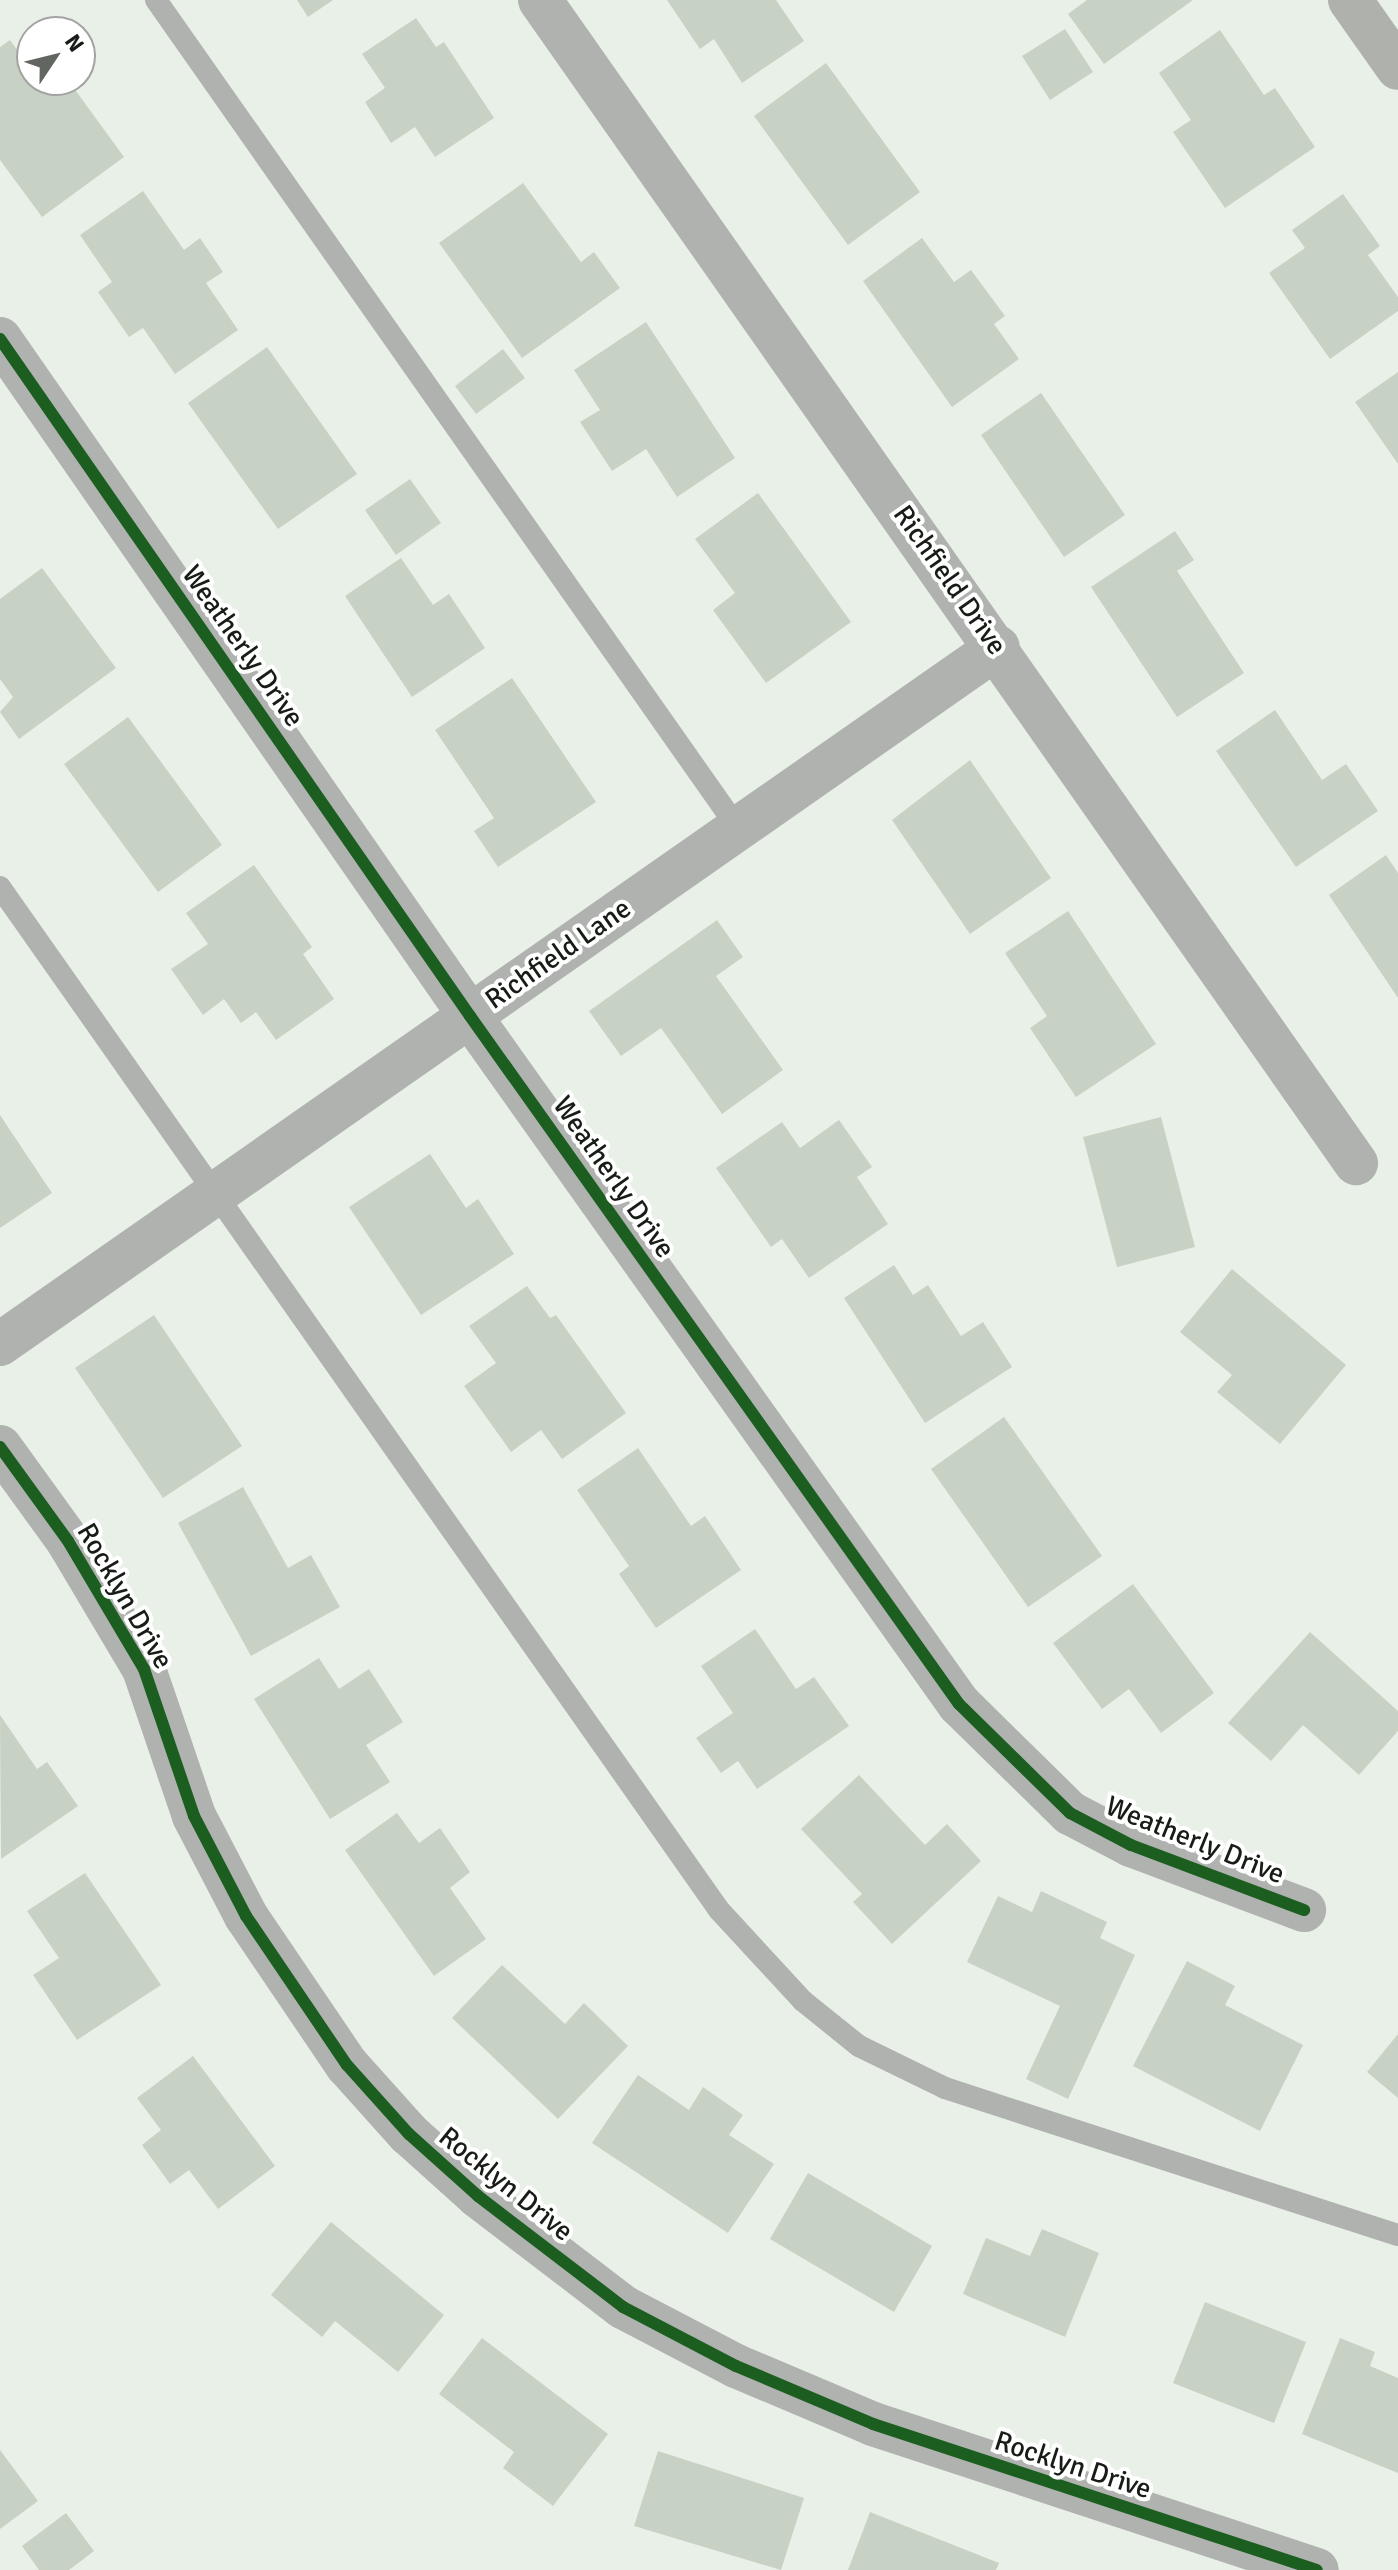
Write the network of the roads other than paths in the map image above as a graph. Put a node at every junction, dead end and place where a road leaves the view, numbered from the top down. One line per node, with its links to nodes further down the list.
1 (156, 0): 7 (lane)
2 (540, 0): 6 (street, Richfield Drive)
3 (1350, 0): 4 (main road)
4 (1398, 68)
5 (0, 339): 9 (street, Weatherly Drive)
6 (998, 647): 7 (street, Richfield Lane); 10 (street, Richfield Drive)
7 (737, 827): 9 (street, Richfield Lane)
8 (0, 887): 11 (lane)
9 (470, 1016): 11 (street, Richfield Lane); 14 (street, Weatherly Drive)
10 (1356, 1163)
11 (215, 1194): 12 (street, Richfield Lane); 15 (lane)
12 (0, 1344)
13 (0, 1447): 16 (street, Rocklyn Drive)
14 (1304, 1910)
15 (1398, 2235)
16 (1317, 2570)

